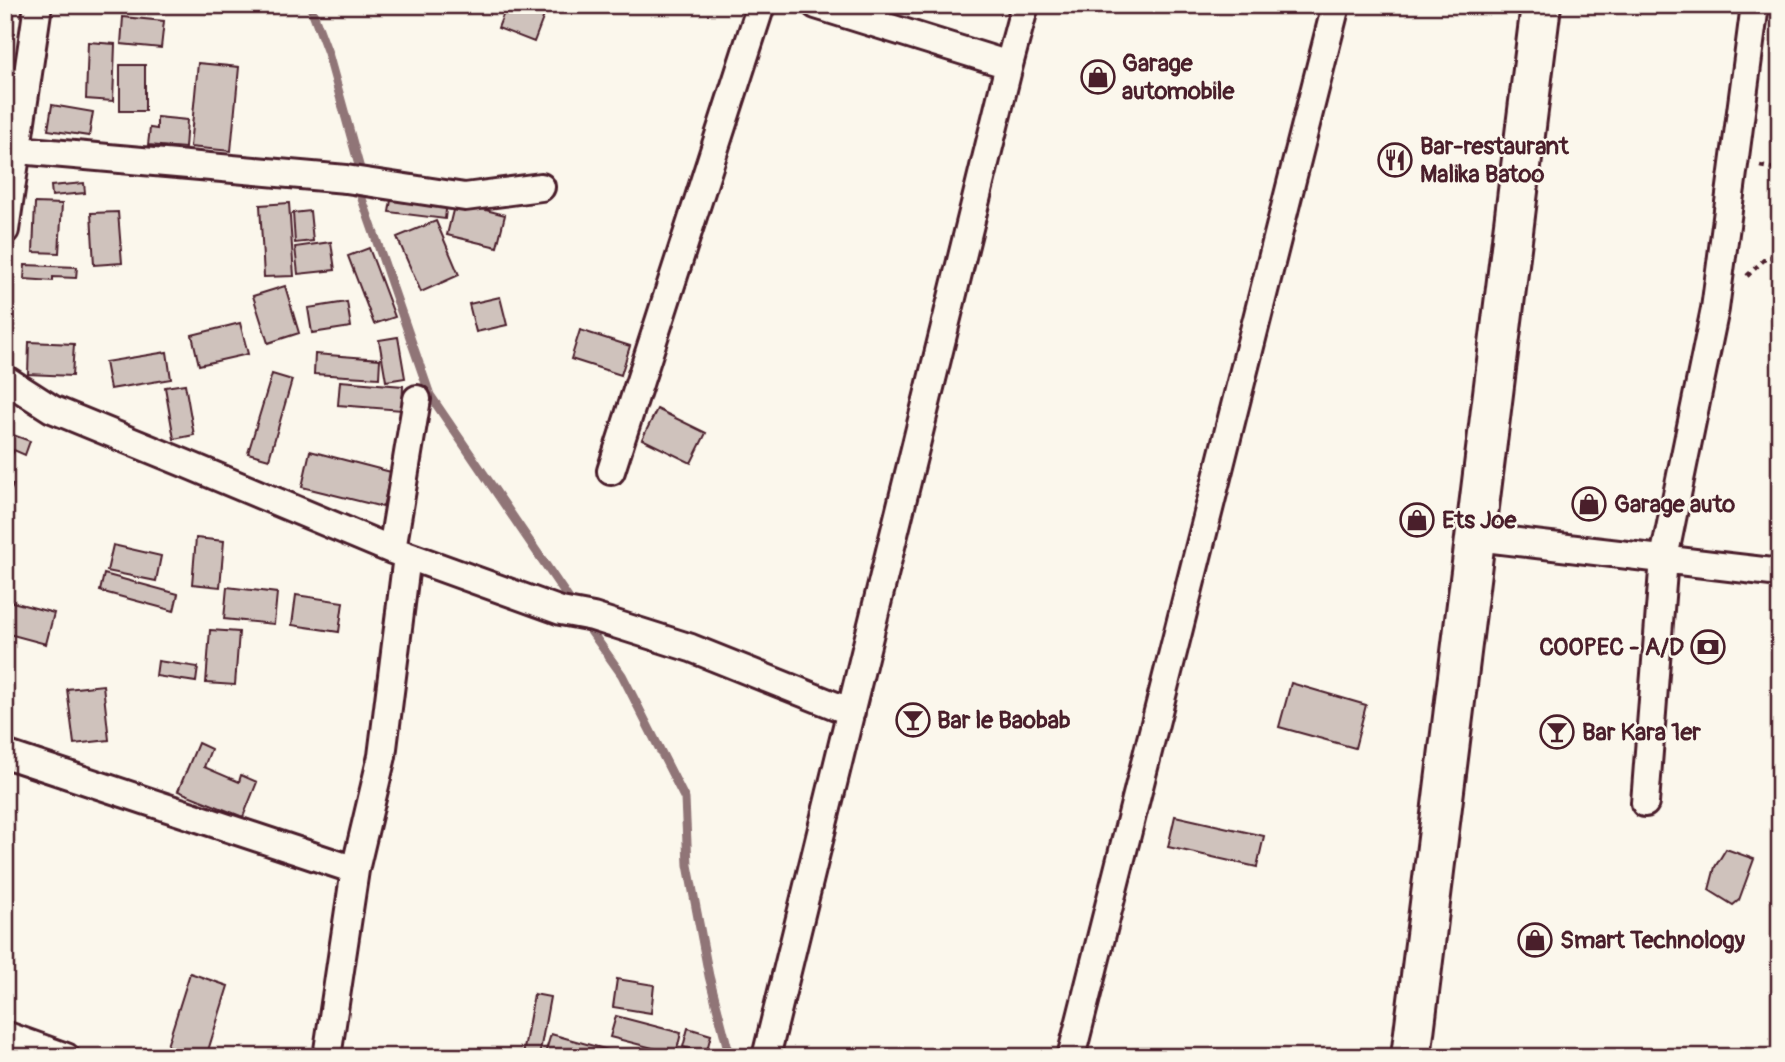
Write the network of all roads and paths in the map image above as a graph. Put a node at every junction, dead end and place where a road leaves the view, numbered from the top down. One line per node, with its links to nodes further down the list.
1 (38, 5): 9 (street)
2 (761, 5): 14 (street)
3 (816, 5): 8 (street)
4 (1026, 5): 8 (street)
5 (1336, 5): 27 (street)
6 (1541, 5): 15 (highway)
7 (1755, 5): 17 (street)
8 (1009, 65): 19 (street)
9 (18, 150): 10 (street); 11 (street)
10 (541, 187)
11 (5, 230)
12 (5, 379): 16 (street)
13 (417, 399): 16 (street)
14 (611, 471)
15 (1476, 537): 17 (street); 28 (highway)
16 (400, 553): 19 (street); 22 (street)
17 (1664, 558): 18 (street); 21 (street)
18 (1780, 573)
19 (851, 712): 26 (street)
20 (5, 754): 22 (street)
21 (1645, 803)
22 (355, 870): 25 (street)
23 (5, 1035): 24 (street)
24 (65, 1057)
25 (327, 1057)
26 (766, 1057)
27 (1071, 1057)
28 (1412, 1057)

